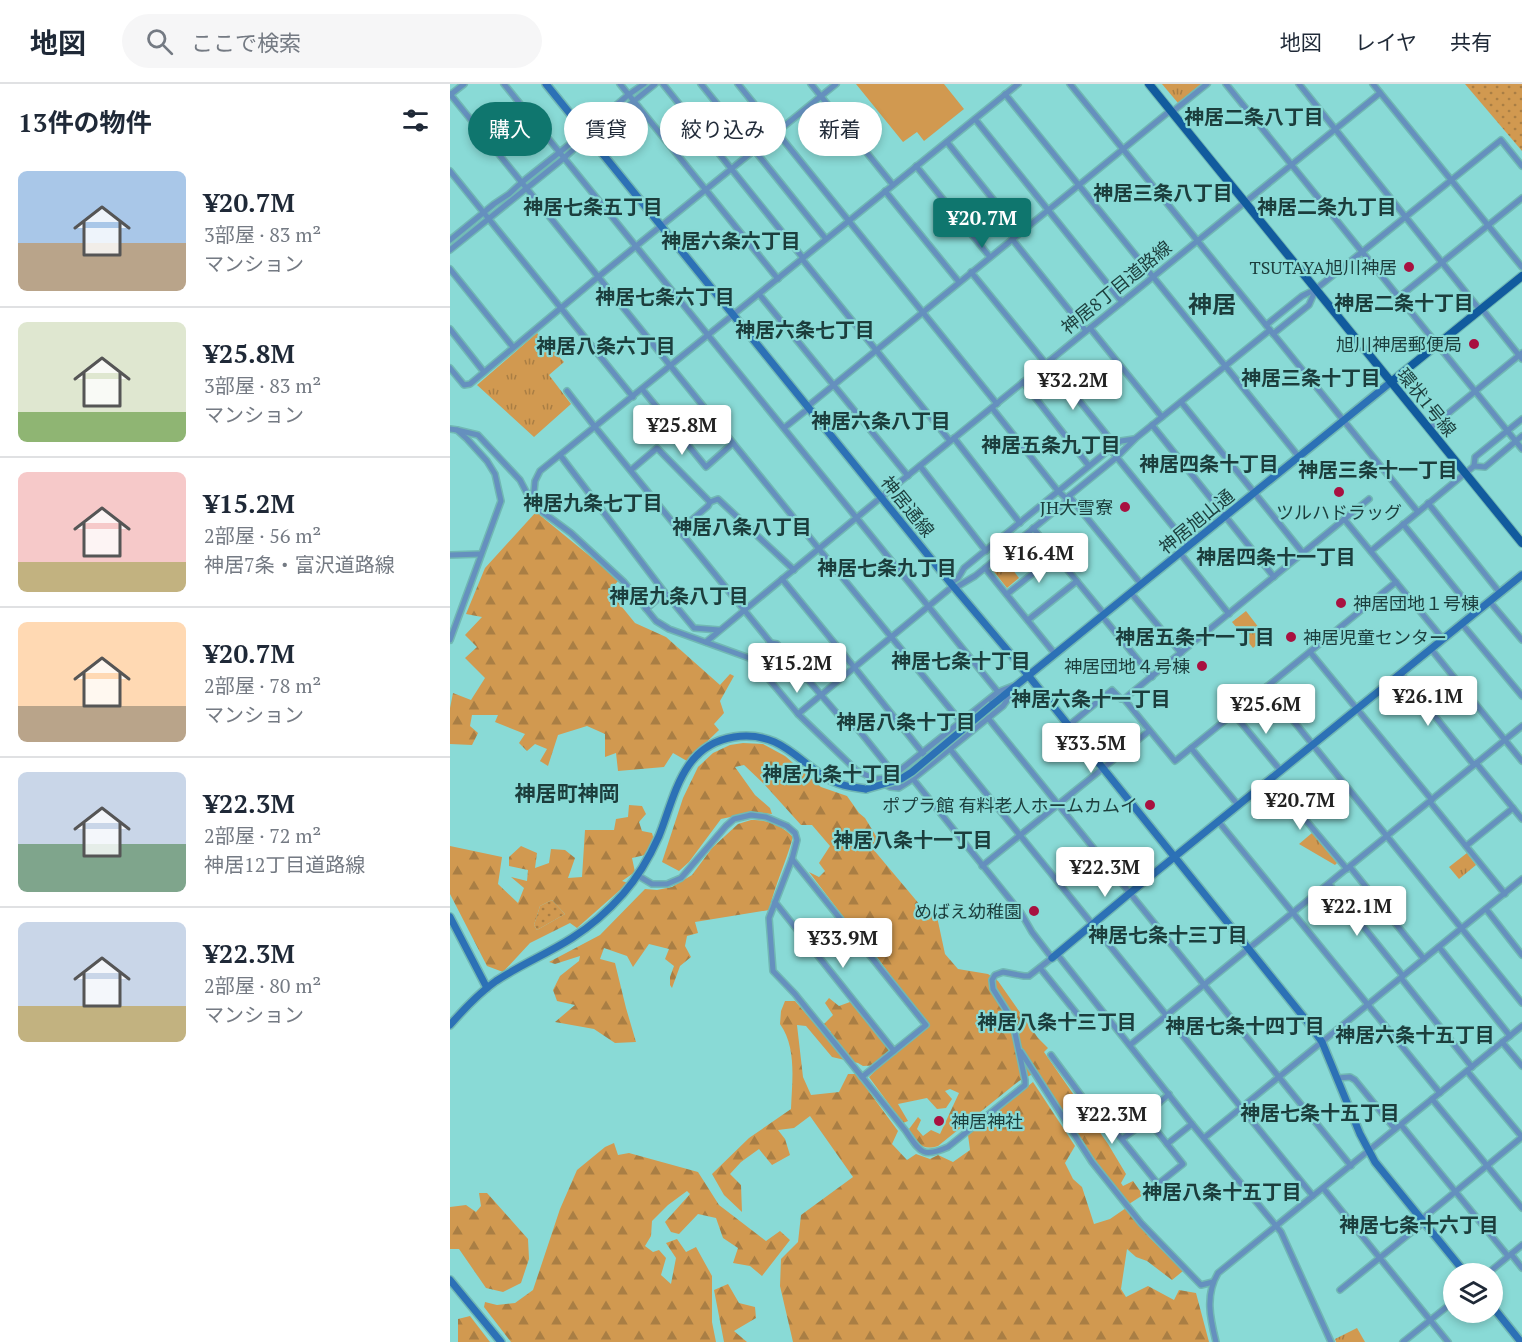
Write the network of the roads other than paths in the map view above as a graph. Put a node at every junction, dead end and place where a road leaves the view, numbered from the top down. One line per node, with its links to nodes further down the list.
1 (464, 84): 20 (street)
2 (504, 84): 38 (street)
3 (546, 84): 28 (street, 神居通線)
4 (620, 84): 22 (street)
5 (644, 84): 22 (street)
6 (655, 84): 25 (street)
7 (663, 84): 46 (street)
8 (701, 84): 26 (street)
9 (738, 84): 27 (street)
10 (811, 84): 23 (street)
11 (836, 84): 23 (street)
12 (1018, 84): 21 (street)
13 (1070, 84): 37 (street)
14 (1149, 84): 29 (main road, 環状1号線)
15 (1207, 84): 29 (street)
16 (1226, 84): 43 (street)
17 (1299, 84): 33 (street)
18 (1373, 84): 19 (street)
19 (1380, 93): 33 (street, 神居8丁目道路線); 48 (street)
20 (450, 94): 49 (street)
21 (1005, 94): 31 (street); 50 (street)
22 (628, 95): 24 (street); 25 (street)
23 (821, 96): 32 (street); 51 (street)
24 (620, 102)
25 (634, 102)
26 (716, 102)
27 (753, 102)
28 (564, 106)
29 (1172, 111): 37 (street); 56 (main road, 環状1号線)
30 (648, 119): 53 (street)
31 (975, 119): 35 (street); 57 (street)
32 (786, 124)
33 (1336, 128): 43 (street, 神居8丁目道路線); 59 (street)
34 (786, 142): 61 (street)
35 (947, 142): 44 (street); 64 (street)
36 (564, 149): 38 (street)
37 (1123, 149): 50 (street); 68 (street)
38 (559, 152): 42 (street); 49 (street)
39 (604, 156): 63 (street, 神居通線)
40 (746, 156): 46 (street)
41 (761, 156): 66 (street)
42 (564, 158): 52 (street); 69 (street)
43 (1291, 164): 56 (street, 神居8丁目道路線); 71 (street)
44 (916, 166): 51 (street); 72 (street)
45 (1522, 166): 48 (street)
46 (731, 168): 53 (street); 73 (street)
47 (450, 171): 58 (street)
48 (1452, 180): 59 (street); 62 (street)
49 (521, 183): 52 (street); 58 (street)
50 (1079, 184): 57 (street); 79 (street)
51 (893, 185): 54 (street)
52 (526, 189): 60 (street); 81 (street)
53 (706, 189): 63 (street); 82 (street)
54 (885, 192): 61 (street); 83 (street)
55 (1522, 198): 62 (street)
56 (1244, 202): 68 (street, 神居8丁目道路線); 84 (main road, 環状1号線)
57 (1048, 210): 64 (street); 87 (street)
58 (484, 212): 60 (street); 65 (street)
59 (1407, 216): 71 (street); 75 (street)
60 (489, 218): 70 (street); 88 (street)
61 (849, 221): 66 (street); 90 (street)
62 (1488, 225): 74 (street); 75 (street)
63 (661, 226): 69 (street); 91 (street, 神居通線)
64 (1020, 233): 67 (street)
65 (451, 236)
66 (826, 239): 73 (street)
67 (1012, 239): 72 (street); 93 (street)
68 (1198, 240): 79 (street, 神居8丁目道路線); 94 (street)
69 (635, 247): 81 (street); 95 (street)
70 (450, 250)
71 (1362, 252): 84 (street); 86 (street)
72 (990, 257): 78 (street)
73 (802, 259): 82 (street); 98 (street)
74 (1520, 260): 76 (street)
75 (1442, 262): 86 (street); 89 (street)
76 (1522, 267)
77 (450, 269): 97 (street)
78 (971, 272): 83 (street); 100 (street)
79 (1153, 276): 87 (street, 神居8丁目道路線); 102 (street)
80 (1522, 276): 89 (main road, 神居旭山通)
81 (598, 277): 88 (street); 101 (street)
82 (778, 279): 85 (street)
83 (959, 282): 90 (street)
84 (1316, 289): 94 (street); 94 (street); 106 (main road, 環状1号線)
85 (759, 294): 91 (street); 107 (street)
86 (1400, 297): 96 (street)
87 (1122, 302): 93 (street, 神居8丁目道路線)
88 (561, 308): 97 (street); 111 (street)
89 (1481, 309): 96 (main road, 神居旭山通); 99 (street)
90 (922, 312): 98 (street); 113 (street)
91 (734, 315): 95 (street); 114 (street, 神居通線)
92 (450, 329): 104 (street)
93 (1088, 329): 100 (street, 神居8丁目道路線); 115 (street)
94 (1270, 330): 102 (street); 117 (street)
95 (708, 335): 101 (street); 120 (street)
96 (1437, 345): 106 (main road, 神居旭山通); 110 (street)
97 (513, 347): 104 (street)
98 (876, 350): 107 (street); 127 (street)
99 (1521, 356): 110 (street)
100 (1047, 363): 105 (street, 神居8丁目道路線); 130 (street)
101 (671, 366): 108 (street); 129 (street)
102 (1225, 366): 112 (street); 133 (street)
103 (450, 368): 104 (street)
104 (484, 372)
105 (1023, 382): 113 (street, 神居8丁目道路線); 136 (street)
106 (1391, 382): 117 (street, 神居旭山通); 122 (main road, 環状1号線)
107 (833, 385): 114 (street); 140 (street)
108 (642, 389): 111 (street); 129 (street)
109 (567, 391): 119 (street)
110 (1475, 391): 122 (street); 124 (street)
111 (633, 397): 119 (street)
112 (1181, 402): 115 (street); 142 (street)
113 (994, 406): 127 (street, 神居8丁目道路線); 141 (street)
114 (808, 407): 120 (street); 143 (street, 神居通線)
115 (1162, 417): 118 (street)
116 (1522, 419): 124 (street)
117 (1343, 421): 133 (street, 神居旭山通); 149 (street)
118 (1152, 425): 126 (street); 150 (street)
119 (595, 428): 132 (street); 138 (street)
120 (784, 428): 151 (street)
121 (450, 429): 123 (street)
122 (1429, 429): 139 (main road, 環状1号線)
123 (457, 430): 148 (street); 164 (street)
124 (1507, 431): 128 (street); 137 (street)
125 (1522, 435): 128 (street)
126 (1136, 438): 130 (street); 134 (street)
127 (952, 440): 135 (street, 神居8丁目道路線); 153 (street)
128 (1515, 441): 131 (street); 137 (street)
129 (733, 443): 159 (street)
130 (1113, 447): 134 (street); 136 (street)
131 (1522, 449)
132 (560, 455): 148 (street); 176 (street)
133 (1299, 456): 142 (street, 神居旭山通)
134 (1117, 457): 144 (street); 158 (street)
135 (920, 466): 140 (street, 神居8丁目道路線); 160 (street)
136 (1089, 466): 141 (street)
137 (1474, 466): 139 (street)
138 (631, 470): 146 (street); 156 (street)
139 (1465, 473): 147 (street); 157 (main road, 環状1号線)
140 (908, 476): 143 (street, 神居8丁目道路線)
141 (1059, 491): 144 (street); 153 (street)
142 (1255, 492): 150 (street, 神居旭山通); 163 (street)
143 (881, 497): 151 (street, 神居8丁目道路線); 175 (street, 神居通線)
144 (1069, 498): 155 (street); 174 (street)
145 (1369, 499): 152 (street)
146 (710, 502): 156 (street); 168 (street)
147 (1428, 503): 149 (street); 178 (street)
148 (533, 505): 182 (street)
149 (1418, 512): 154 (street)
150 (1225, 517): 158 (street, 神居旭山通); 170 (street)
151 (856, 519): 159 (street, 神居8丁目道路線); 181 (street)
152 (1344, 519): 161 (street); 163 (street)
153 (1020, 523): 160 (street)
154 (1403, 524): 161 (street); 184 (street)
155 (1034, 528): 166 (street); 167 (street)
156 (680, 530): 183 (street)
157 (1522, 543)
158 (1189, 546): 162 (street, 神居旭山通)
159 (819, 549): 168 (street, 神居8丁目道路線); 190 (street)
160 (986, 551): 175 (street)
161 (1371, 551): 173 (street)
162 (1180, 553): 174 (street, 神居旭山通); 185 (street)
163 (1303, 553): 170 (street)
164 (481, 554): 165 (street); 191 (street)
165 (450, 555)
166 (1056, 555): 172 (street); 179 (street)
167 (986, 568): 175 (street); 179 (street)
168 (794, 570): 171 (street, 神居8丁目道路線)
169 (1522, 575): 178 (street)
170 (1274, 577): 185 (street)
171 (782, 579): 183 (street, 神居8丁目道路線); 201 (street)
172 (1077, 580): 186 (street); 187 (street)
173 (1396, 582): 192 (street); 197 (street)
174 (1141, 584): 177 (street, 神居旭山通)
175 (953, 586): 181 (street); 203 (street, 神居通線)
176 (665, 593): 182 (street); 189 (street)
177 (1131, 593): 186 (street, 神居旭山通); 198 (street)
178 (1500, 593): 180 (street)
179 (1007, 594): 187 (street)
180 (1490, 602): 184 (street); 193 (street)
181 (928, 606): 190 (street); 207 (street)
182 (646, 609): 194 (street)
183 (744, 610): 189 (street, 神居8丁目道路線); 195 (street)
184 (1475, 613): 188 (street)
185 (1229, 614): 198 (street)
186 (1103, 615): 199 (street, 神居旭山通); 204 (street)
187 (1028, 620): 199 (street)
188 (1462, 624): 192 (street); 209 (street)
189 (719, 630): 194 (street, 神居8丁目道路線)
190 (891, 636): 201 (street); 215 (street)
191 (450, 638)
192 (1443, 639): 196 (street)
193 (1522, 640)
194 (706, 642): 200 (street)
195 (771, 642): 200 (street); 208 (street)
196 (1431, 649): 202 (street); 219 (street)
197 (1310, 652): 206 (street); 211 (street)
198 (1181, 653): 204 (street)
199 (1056, 654): 203 (street, 神居旭山通)
200 (752, 659): 213 (street)
201 (854, 667): 208 (street); 223 (street)
202 (1401, 674): 211 (street); 225 (street)
203 (1028, 676): 205 (street, 神居旭山通); 216 (street, 神居通線)
204 (1152, 677): 210 (street)
205 (1018, 684): 207 (street); 214 (street); 247 (street, 神居旭山通, bridge)
206 (1266, 687): 212 (street); 220 (street)
207 (998, 692): 215 (street)
208 (820, 695): 213 (street); 229 (street)
209 (1522, 696)
210 (1125, 699): 216 (street); 218 (street)
211 (1358, 709): 220 (street); 234 (street)
212 (1233, 713): 221 (street); 228 (street)
213 (798, 714): 231 (street)
214 (988, 718): 222 (street); 235 (street)
215 (961, 722): 223 (street)
216 (1068, 726): 227 (street, 神居通線)
217 (1522, 726): 219 (street)
218 (1149, 731): 221 (street); 227 (street)
219 (1505, 740): 224 (street); 225 (street)
220 (1312, 745): 228 (street); 241 (street)
221 (1191, 748): 236 (street)
222 (950, 749): 226 (street); 240 (street)
223 (922, 753): 226 (street); 229 (street)
224 (1522, 761)
225 (1475, 764): 234 (street); 237 (street)
226 (932, 765): 232 (street)
227 (1103, 769): 235 (street); 243 (street, 神居通線)
228 (1281, 771): 230 (street)
229 (894, 775): 231 (street); 233 (street)
230 (1271, 778): 236 (street); 246 (street)
231 (872, 779): 233 (street)
232 (914, 779): 233 (street); 245 (street)
233 (904, 786)
234 (1431, 801): 241 (street); 242 (street)
235 (1058, 805): 240 (street); 250 (street)
236 (1238, 805): 239 (street)
237 (1513, 808): 238 (street); 242 (street)
238 (1522, 819)
239 (1218, 821): 243 (street); 254 (street)
240 (1020, 835): 245 (street); 256 (street)
241 (1387, 837): 246 (street); 257 (street)
242 (1466, 846): 251 (street)
243 (1174, 857): 250 (street); 259 (street, 神居通線)
244 (792, 859): 247 (street); 252 (street); 278 (street)
245 (982, 866): 261 (street)
246 (1348, 868): 249 (street); 262 (street)
247 (637, 875): 266 (street)
248 (1522, 879): 251 (street)
249 (1329, 884): 254 (street); 264 (street)
250 (1130, 893): 256 (street); 265 (street)
251 (1504, 894): 253 (street)
252 (775, 902): 278 (street); 282 (street)
253 (1485, 909): 257 (street); 260 (street)
254 (1293, 913): 259 (street); 268 (street)
255 (450, 916): 266 (street)
256 (1093, 924): 261 (street); 270 (street)
257 (1462, 928): 258 (street); 267 (street)
258 (1439, 947): 262 (street); 273 (street)
259 (1248, 949): 265 (street); 274 (street, 神居通線)
260 (1522, 955)
261 (1054, 956): 263 (street); 276 (street)
262 (1424, 960): 264 (street)
263 (1040, 968): 269 (street); 277 (street)
264 (1402, 977): 268 (street); 281 (street)
265 (1205, 986): 270 (street); 283 (street)
266 (487, 988): 271 (street)
267 (1522, 1003)
268 (1368, 1005): 274 (street); 285 (street)
269 (1077, 1015)
270 (1167, 1016): 276 (street); 288 (street)
271 (450, 1025)
272 (1522, 1026): 273 (street)
273 (1510, 1036): 275 (street)
274 (1322, 1042): 283 (street); 284 (street, 神居通線)
275 (1502, 1042): 280 (street); 281 (street)
276 (1130, 1045): 286 (street)
277 (1018, 1048): 282 (street); 312 (street)
278 (894, 1051): 282 (street)
279 (1051, 1055): 294 (street)
280 (1522, 1066)
281 (1469, 1069): 285 (street); 297 (street)
282 (862, 1077)
283 (1279, 1077): 288 (street); 298 (street)
284 (1338, 1078): 292 (street); 296 (street, 神居通線)
285 (1440, 1093): 287 (street)
286 (1168, 1094): 289 (street); 290 (street)
287 (1432, 1099): 291 (street); 297 (street)
288 (1241, 1108): 293 (street); 301 (street)
289 (1148, 1120): 294 (street); 295 (street)
290 (1192, 1124): 293 (street); 295 (street)
291 (1401, 1125): 292 (street); 300 (street)
292 (1395, 1129): 296 (street)
293 (1204, 1138): 304 (street)
294 (1122, 1139): 295 (street)
295 (1167, 1144)
296 (1368, 1151): 298 (street); 303 (street, 神居通線)
297 (1487, 1165): 300 (street); 302 (street)
298 (1351, 1166): 299 (street)
299 (1323, 1188): 301 (street); 307 (street)
300 (1456, 1191): 303 (street); 306 (street)
301 (1313, 1196): 304 (street)
302 (1522, 1208)
303 (1423, 1220): 307 (street); 308 (street, 神居通線)
304 (1276, 1226): 312 (street); 319 (street)
305 (1522, 1245): 306 (street)
306 (1510, 1255): 309 (street); 310 (street)
307 (1380, 1257): 313 (street); 315 (street)
308 (1457, 1263)
309 (1500, 1263)
310 (1522, 1268)
311 (450, 1280): 317 (street)
312 (1212, 1282): 318 (street)
313 (1340, 1290)
314 (1443, 1310): 315 (street)
315 (1430, 1320): 320 (street); 321 (street)
316 (1503, 1320): 322 (street)
317 (501, 1342)
318 (1216, 1342)
319 (1331, 1342)
320 (1403, 1342)
321 (1449, 1342)
322 (1521, 1342)

